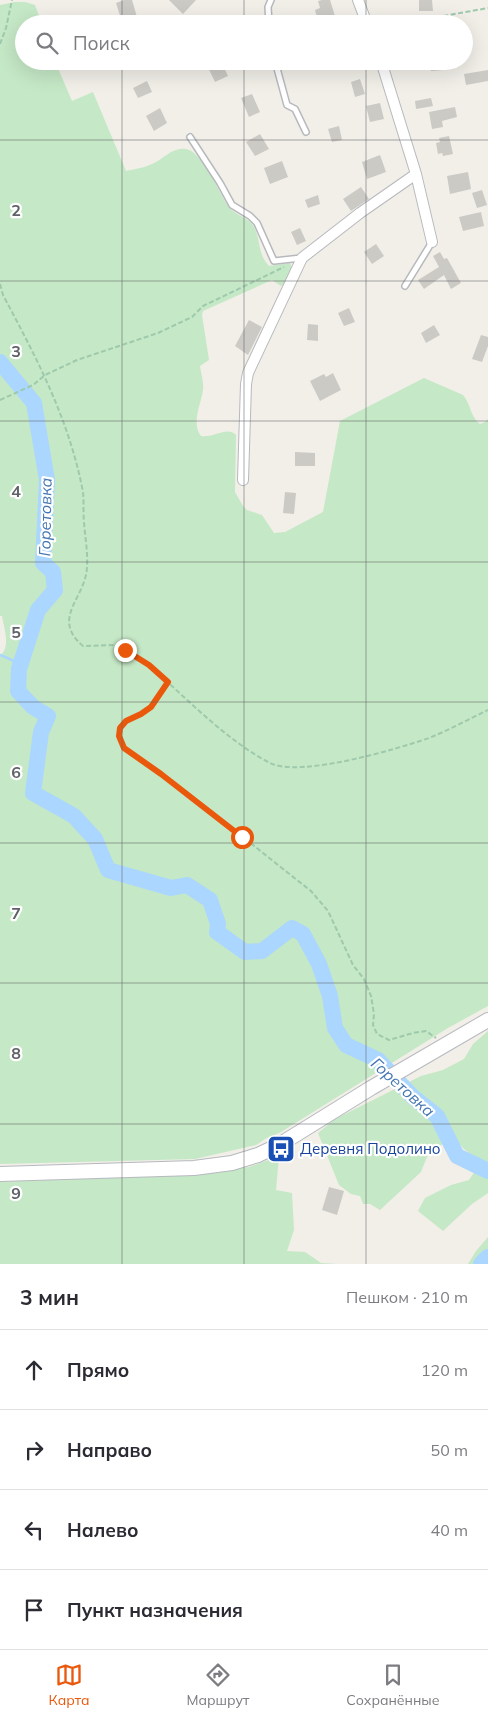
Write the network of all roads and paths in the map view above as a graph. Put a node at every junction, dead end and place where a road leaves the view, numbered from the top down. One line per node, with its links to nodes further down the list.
1 (12, 0): 8 (path)
2 (271, 0): 5 (lane)
3 (358, 0): 6 (street)
4 (488, 8): 7 (path)
5 (268, 15)
6 (364, 15)
7 (449, 15)
8 (0, 44)
9 (277, 70): 11 (lane)
10 (384, 70): 13 (street)
11 (306, 132)
12 (190, 137): 15 (lane)
13 (416, 174): 14 (street); 15 (street)
14 (432, 242): 17 (lane)
15 (302, 258): 18 (path); 20 (street)
16 (0, 284): 18 (path)
17 (405, 286)
18 (45, 375): 19 (path); 21 (path)
19 (0, 400)
20 (243, 480)
21 (168, 682): 22 (path); 24 (path)
22 (488, 710)
23 (488, 1020): 24 (street)
24 (441, 1046): 25 (street)
25 (0, 1174)

